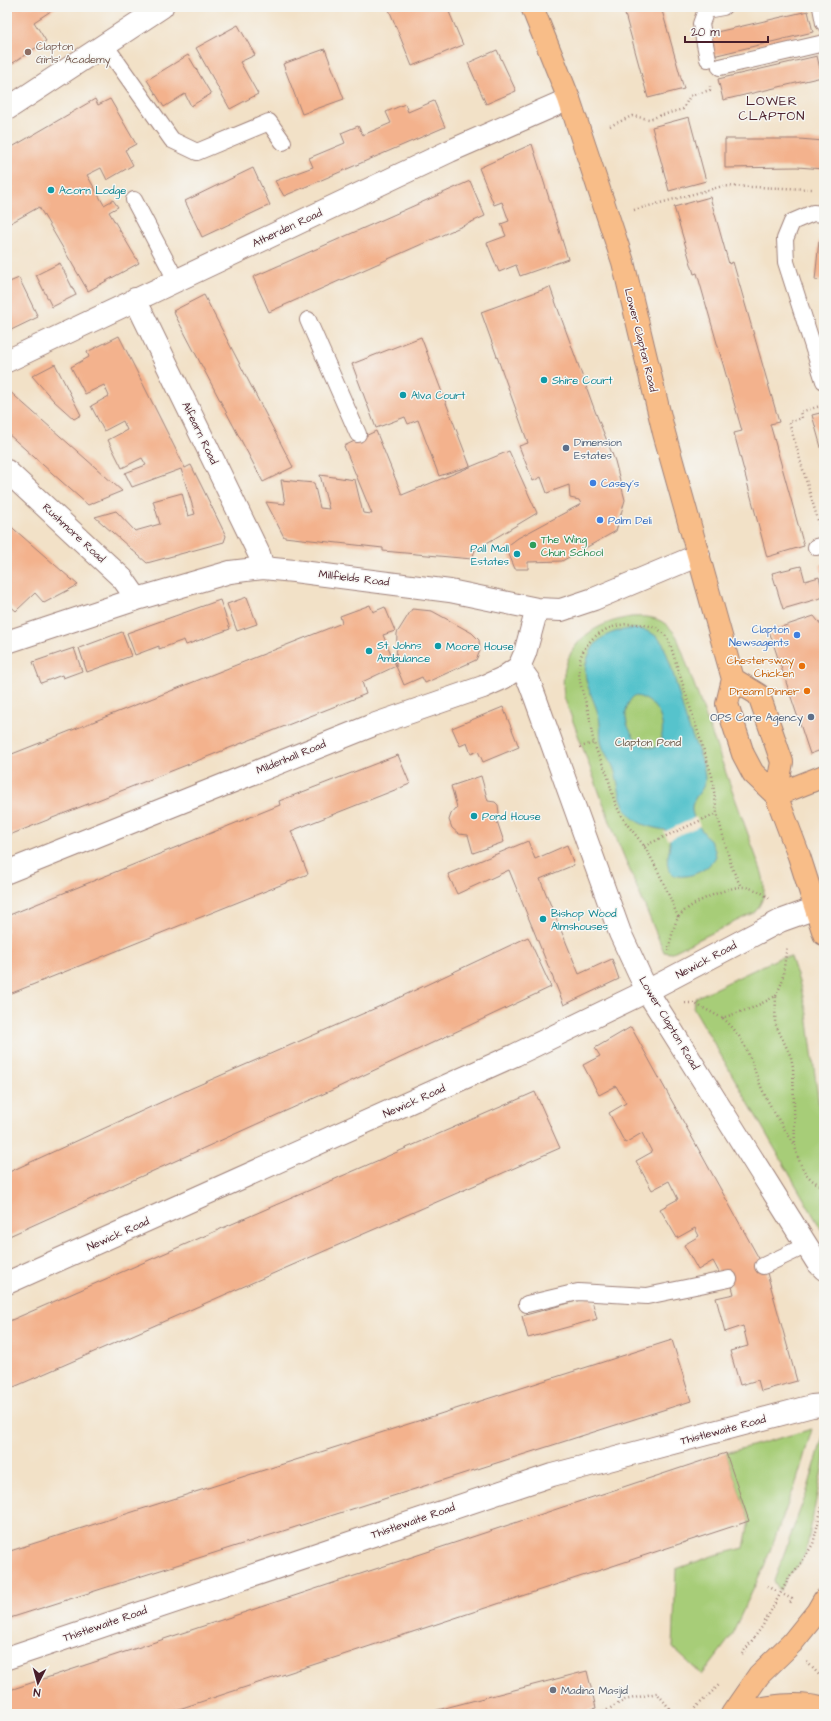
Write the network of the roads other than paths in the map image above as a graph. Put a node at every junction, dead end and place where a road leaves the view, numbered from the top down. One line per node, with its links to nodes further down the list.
1 (162, 7): 7 (street)
2 (532, 7): 8 (main road, Lower Clapton Road)
3 (724, 7): 6 (lane)
4 (821, 7): 5 (lane)
5 (824, 23)
6 (824, 43)
7 (105, 45): 9 (street); 10 (lane)
8 (569, 99): 13 (street, Atherden Road); 20 (main road, Lower Clapton Road)
9 (7, 109)
10 (283, 142)
11 (134, 200): 13 (lane)
12 (824, 214): 17 (lane)
13 (176, 280): 14 (street, Atherden Road)
14 (135, 299): 16 (street, Atherden Road); 21 (street, Alfearn Road)
15 (308, 320): 18 (lane)
16 (7, 361)
17 (824, 381)
18 (358, 434)
19 (7, 471): 22 (street, Rushmore Road)
20 (699, 555): 23 (street, Millfields Road); 26 (main road, Lower Clapton Road)
21 (263, 568): 22 (street, Millfields Road); 23 (street, Millfields Road)
22 (137, 599): 24 (street, Millfields Road)
23 (537, 609): 25 (street)
24 (7, 642)
25 (520, 667): 29 (street, Mildenhall Road); 32 (street, Lower Clapton Road)
26 (733, 679): 28 (main road, Lower Clapton Road); 28 (main road, Lower Clapton Road)
27 (824, 776): 28 (main road)
28 (776, 794): 30 (main road, Lower Clapton Road)
29 (7, 872)
30 (816, 908): 31 (main road, Lower Clapton Road); 32 (street, Newick Road)
31 (824, 934)
32 (647, 991): 33 (street, Lower Clapton Road); 37 (street, Newick Road)
33 (808, 1246): 34 (lane); 35 (street, Lower Clapton Road)
34 (763, 1266)
35 (824, 1269)
36 (728, 1279): 38 (lane)
37 (7, 1284)
38 (527, 1304)
39 (824, 1405): 41 (street, Thistlewaite Road)
40 (824, 1600): 43 (main road)
41 (7, 1658)
42 (824, 1709): 43 (main road)
43 (733, 1714)

